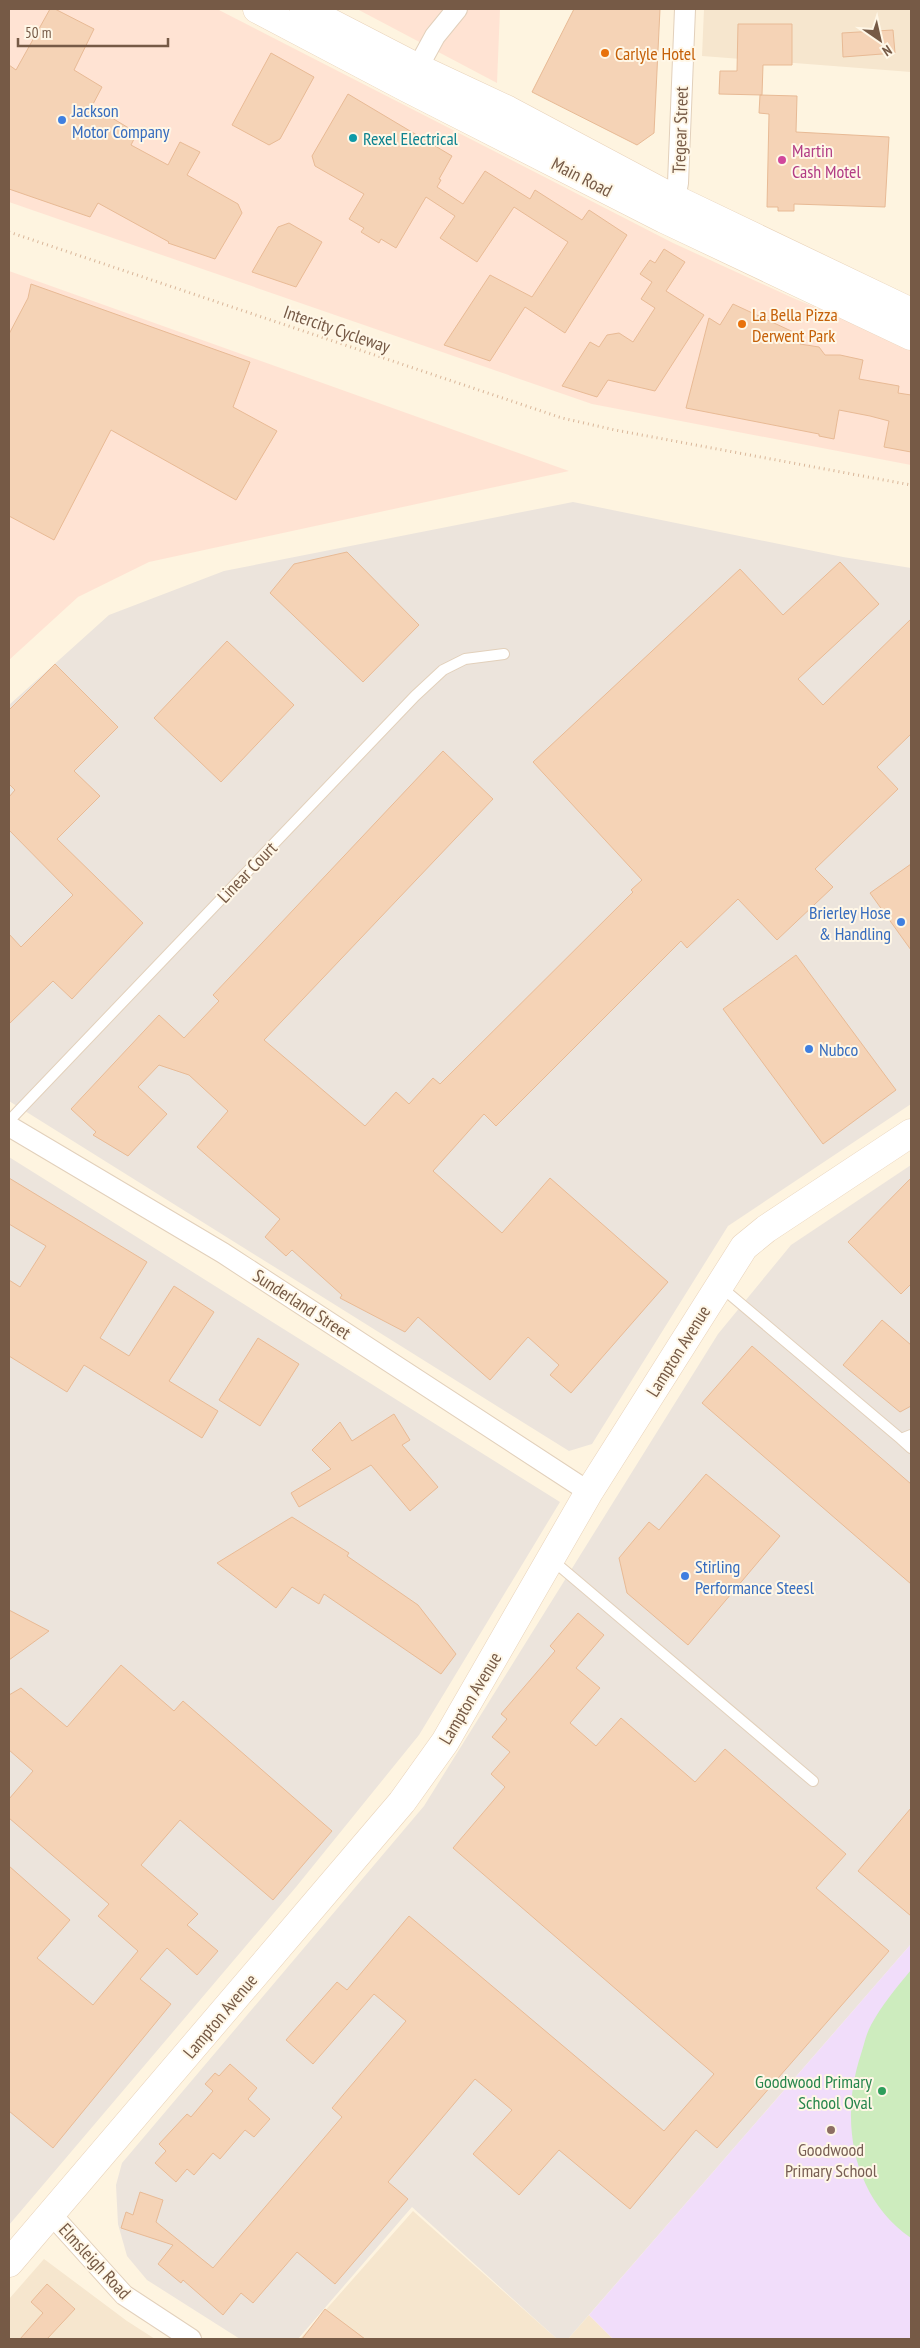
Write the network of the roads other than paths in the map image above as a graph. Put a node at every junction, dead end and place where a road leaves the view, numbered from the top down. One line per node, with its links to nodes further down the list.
1 (257, 9): 5 (street, Main Road)
2 (304, 9): 5 (street, Main Road)
3 (457, 9): 5 (street)
4 (685, 9): 6 (street, Tregear Street)
5 (412, 78): 6 (street, Main Road)
6 (670, 209): 7 (street, Main Road)
7 (909, 320)
8 (504, 654): 9 (lane, Linear Court)
9 (9, 1121)
10 (9, 1126): 16 (street, Sunderland Street)
11 (911, 1133): 12 (street, Lampton Avenue)
12 (720, 1286): 14 (lane); 16 (street, Lampton Avenue)
13 (911, 1435): 14 (lane)
14 (900, 1439): 15 (lane)
15 (911, 1448)
16 (589, 1492): 17 (street, Lampton Avenue)
17 (551, 1559): 18 (lane); 19 (street, Lampton Avenue)
18 (813, 1781)
19 (52, 2214): 20 (street, Lampton Avenue); 21 (street, Elmsleigh Road)
20 (9, 2263)
21 (191, 2339)

